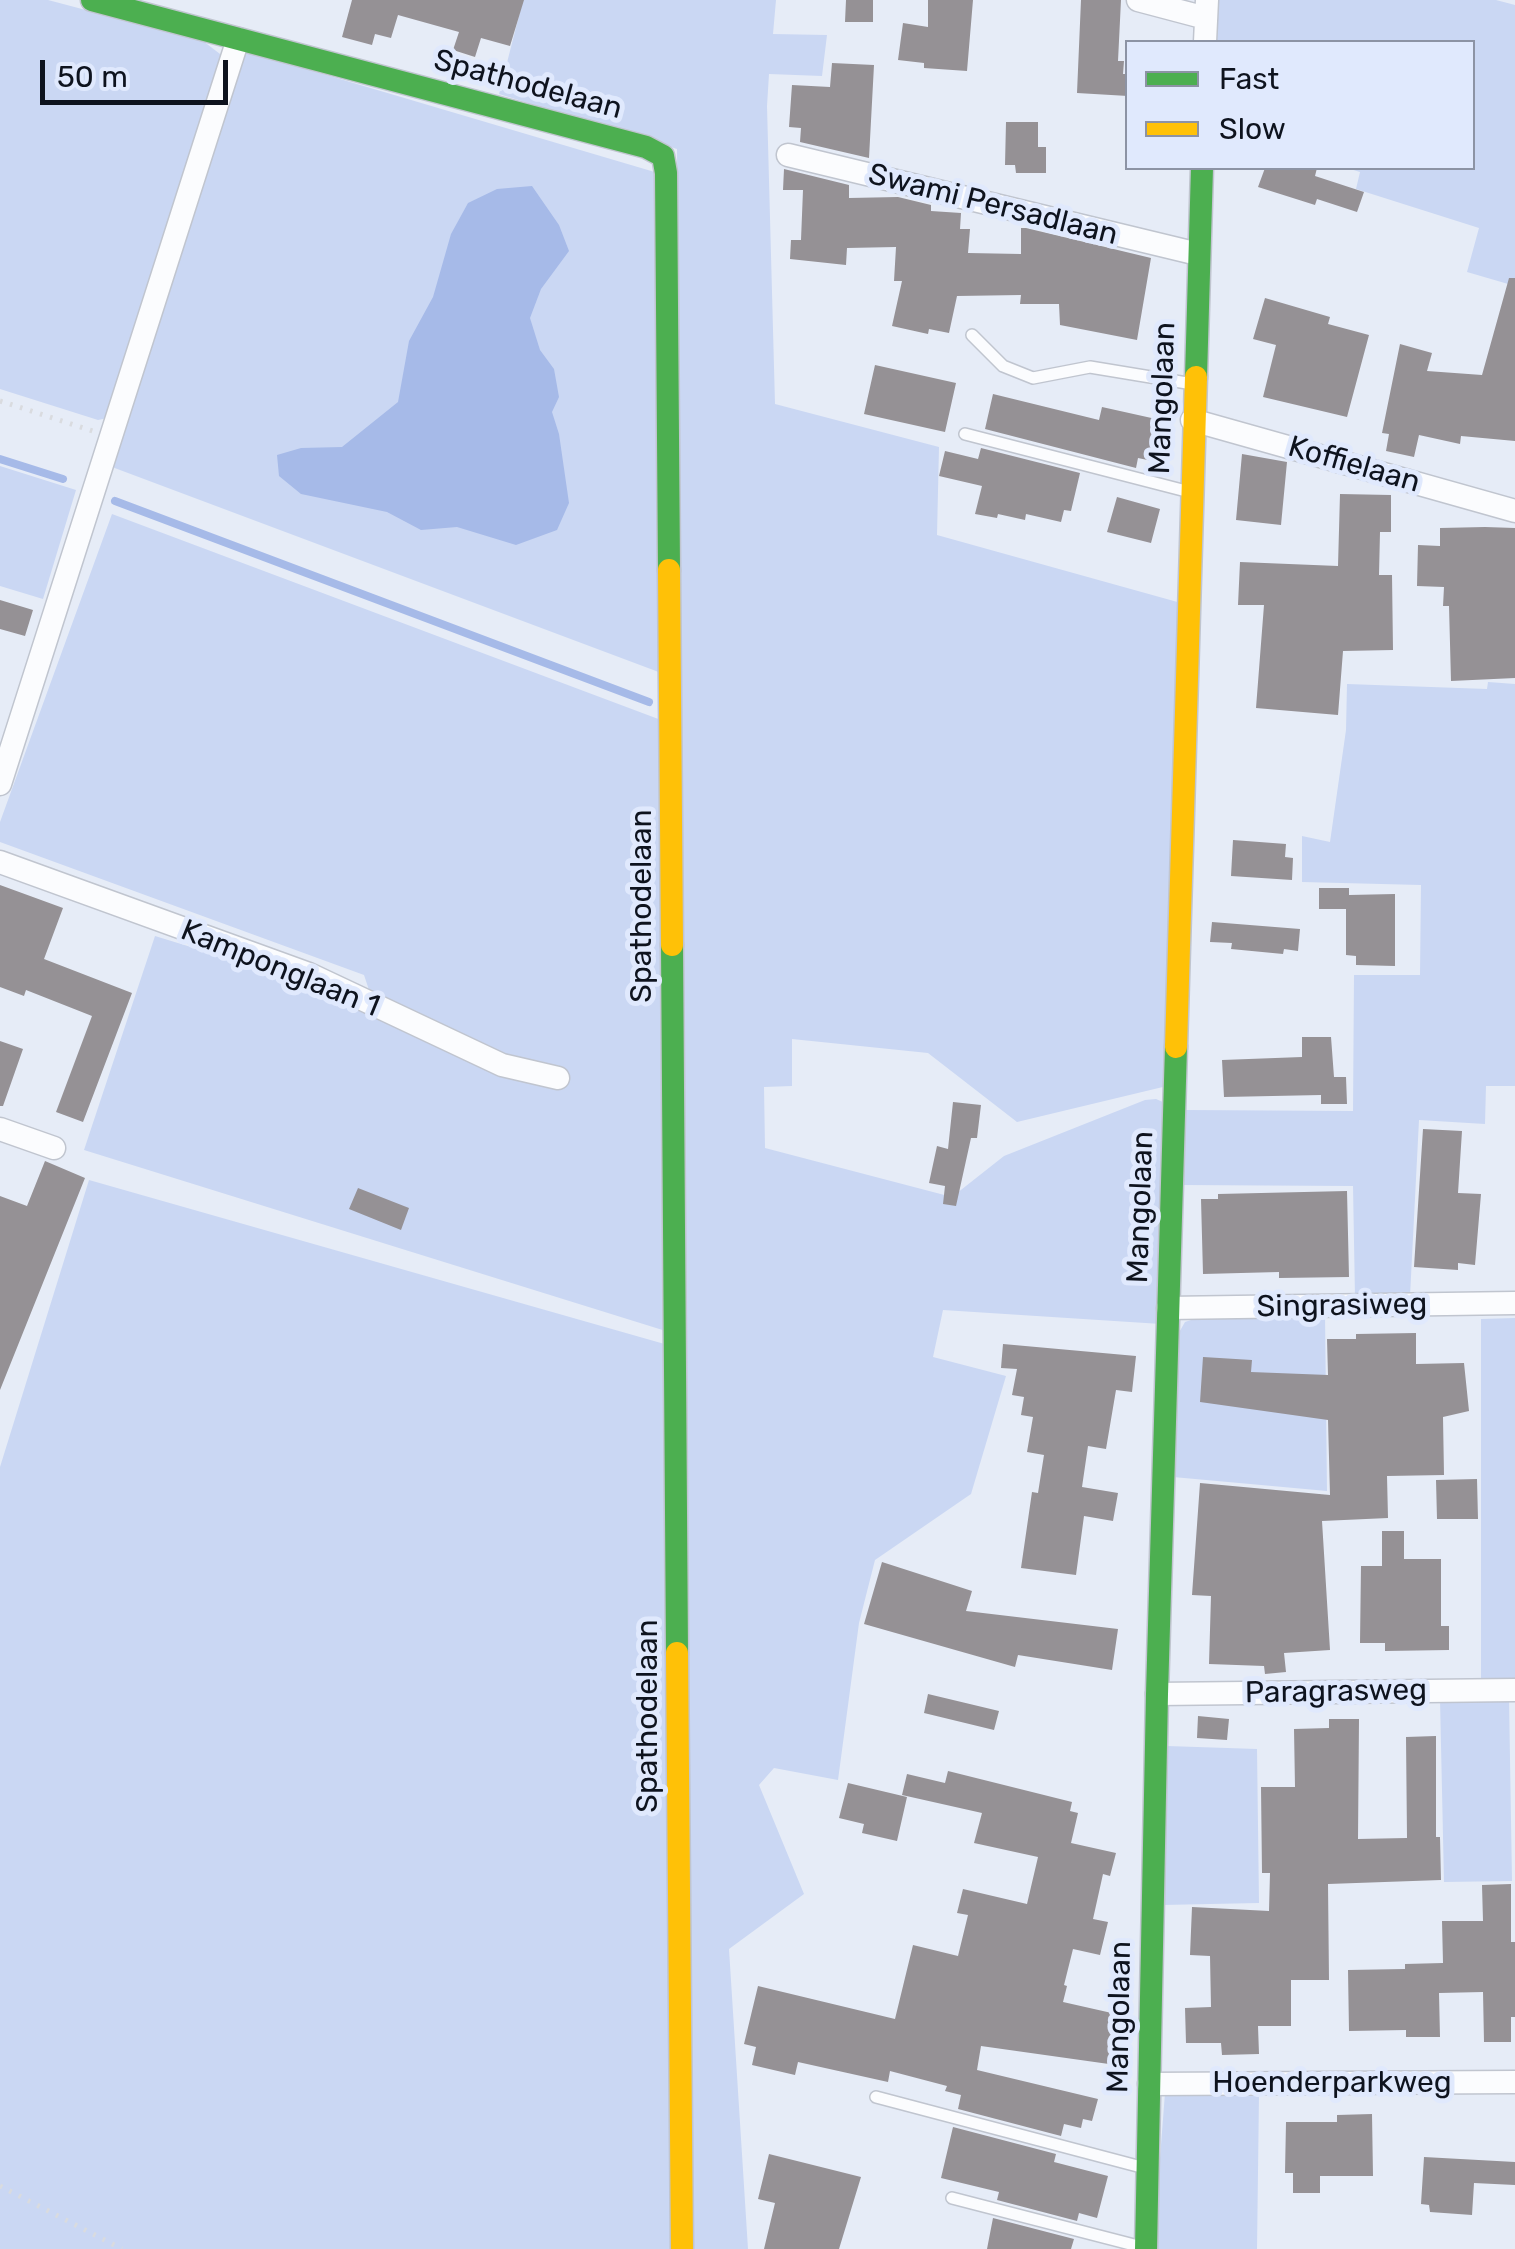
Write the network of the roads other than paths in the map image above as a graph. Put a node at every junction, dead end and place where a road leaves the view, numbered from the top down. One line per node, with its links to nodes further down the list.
1 (92, 0): 4 (street, Spathodelaan)
2 (1138, 0): 3 (street)
3 (1206, 9): 5 (street)
4 (238, 39): 15 (street); 30 (street, Spathodelaan)
5 (1205, 40)
6 (788, 155): 8 (street, Swami Persadlaan)
7 (1202, 170): 8 (street, Mangolaan)
8 (1198, 254): 10 (street, Mangolaan)
9 (972, 335): 10 (lane)
10 (1193, 384): 11 (street, Mangolaan)
11 (1192, 420): 13 (street, Mangolaan); 14 (street, Koffielaan)
12 (965, 434): 13 (lane)
13 (1190, 492): 21 (street, Mangolaan)
14 (1515, 511)
15 (0, 784)
16 (0, 862): 17 (street, Kamponglaan 1)
17 (558, 1078)
18 (0, 1129): 19 (street)
19 (54, 1148)
20 (1515, 1303): 21 (street, Singrasiweg)
21 (1168, 1308): 23 (street, Mangolaan)
22 (1515, 1690): 23 (street, Paragrasweg)
23 (1158, 1694): 25 (street, Mangolaan)
24 (1515, 2082): 25 (street, Hoenderparkweg)
25 (1148, 2084): 27 (street, Mangolaan)
26 (876, 2097): 27 (lane)
27 (1149, 2169): 29 (street, Mangolaan)
28 (952, 2198): 29 (lane)
29 (1146, 2248)
30 (682, 2249)

